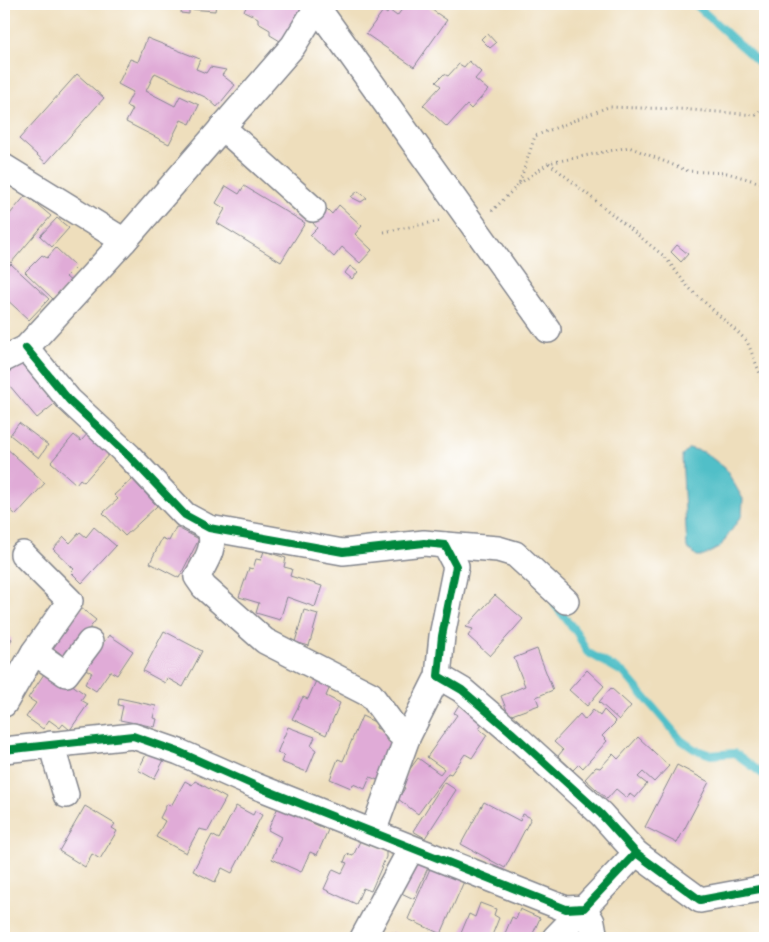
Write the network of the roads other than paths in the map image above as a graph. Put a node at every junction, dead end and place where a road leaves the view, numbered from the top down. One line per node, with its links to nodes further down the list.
1 (318, 6): 2 (street); 6 (street)
2 (222, 127): 4 (street); 5 (street)
3 (4, 168): 5 (street)
4 (312, 209)
5 (124, 241): 7 (street)
6 (548, 330)
7 (10, 353): 8 (street)
8 (209, 528): 9 (street); 16 (street)
9 (445, 545): 11 (street); 14 (street)
10 (23, 554): 13 (street)
11 (566, 601)
12 (90, 642): 13 (street)
13 (34, 652): 15 (street)
14 (438, 676): 16 (street); 22 (street)
15 (4, 704)
16 (407, 738): 20 (street)
17 (51, 744): 18 (street); 19 (street); 20 (street)
18 (4, 750)
19 (66, 795)
20 (373, 832): 21 (street)
21 (411, 849): 24 (street); 25 (street)
22 (636, 853): 23 (street); 24 (street)
23 (765, 888)
24 (584, 908): 26 (street); 27 (street)
25 (363, 938)
26 (555, 938)
27 (595, 938)

